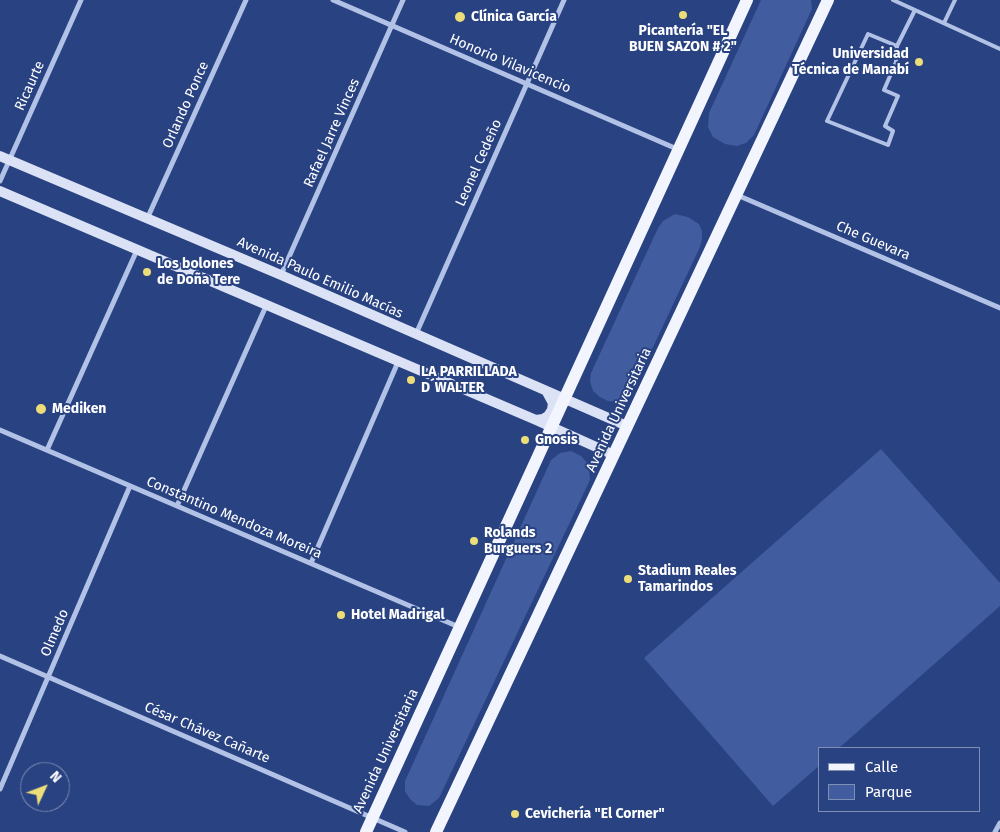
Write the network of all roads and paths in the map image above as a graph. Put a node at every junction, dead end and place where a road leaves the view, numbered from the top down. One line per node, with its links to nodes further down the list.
1 (81, 0): 17 (street, Ricaurte)
2 (246, 0): 21 (street, Orlando Ponce)
3 (333, 0): 12 (street, Honorio Vilavicencio)
4 (403, 0): 12 (street, Rafael Jarre Vinces)
5 (564, 0): 15 (street, Leonel Cedeño)
6 (747, 0): 16 (main road, Avenida Universitaria)
7 (828, 0): 20 (main road, Avenida Universitaria)
8 (893, 0): 10 (lane)
9 (955, 0): 11 (lane)
10 (915, 10): 11 (lane); 13 (lane)
11 (944, 23): 14 (lane)
12 (392, 25): 15 (street, Honorio Vilavicencio); 23 (street, Rafael Jarre Vinces)
13 (897, 46): 13 (lane)
14 (1000, 48)
15 (527, 84): 16 (street, Honorio Vilavicencio); 26 (street, Leonel Cedeño)
16 (678, 149): 29 (main road, Avenida Universitaria)
17 (5, 158): 18 (street, Ricaurte); 21 (main road, Avenida Paulo Emilio Macías)
18 (0, 181)
19 (0, 191): 22 (main road)
20 (736, 195): 25 (street, Che Guevara); 31 (main road, Avenida Universitaria)
21 (147, 219): 23 (main road, Avenida Paulo Emilio Macías)
22 (137, 250): 24 (main road); 34 (street)
23 (281, 275): 26 (main road, Avenida Paulo Emilio Macías)
24 (266, 306): 27 (main road); 37 (street)
25 (1000, 308)
26 (416, 335): 28 (main road, Avenida Paulo Emilio Macías)
27 (398, 362): 30 (main road); 38 (street)
28 (547, 392): 29 (main road, Avenida Paulo Emilio Macías); 30 (main road)
29 (564, 398): 31 (main road, Avenida Paulo Emilio Macías); 32 (main road, Avenida Universitaria)
30 (536, 420): 32 (main road)
31 (627, 426): 35 (main road, Avenida Universitaria)
32 (550, 428): 35 (main road); 39 (main road, Avenida Universitaria)
33 (0, 430): 34 (street, Constantino Mendoza Moreira)
34 (48, 450): 36 (street, Constantino Mendoza Moreira)
35 (614, 456): 47 (main road, Avenida Universitaria)
36 (130, 486): 37 (street, Constantino Mendoza Moreira); 41 (street, Olmedo)
37 (177, 506): 38 (street, Constantino Mendoza Moreira)
38 (311, 563): 39 (street, Constantino Mendoza Moreira)
39 (460, 627): 43 (main road, Avenida Universitaria)
40 (0, 656): 41 (street, César Chávez Cañarte)
41 (48, 677): 42 (street, Olmedo); 43 (street, César Chávez Cañarte)
42 (0, 789)
43 (372, 817): 45 (main road, Avenida Universitaria); 46 (street, César Chávez Cañarte)
44 (1000, 822): 48 (street)
45 (366, 832)
46 (406, 832)
47 (436, 832)
48 (995, 832)

